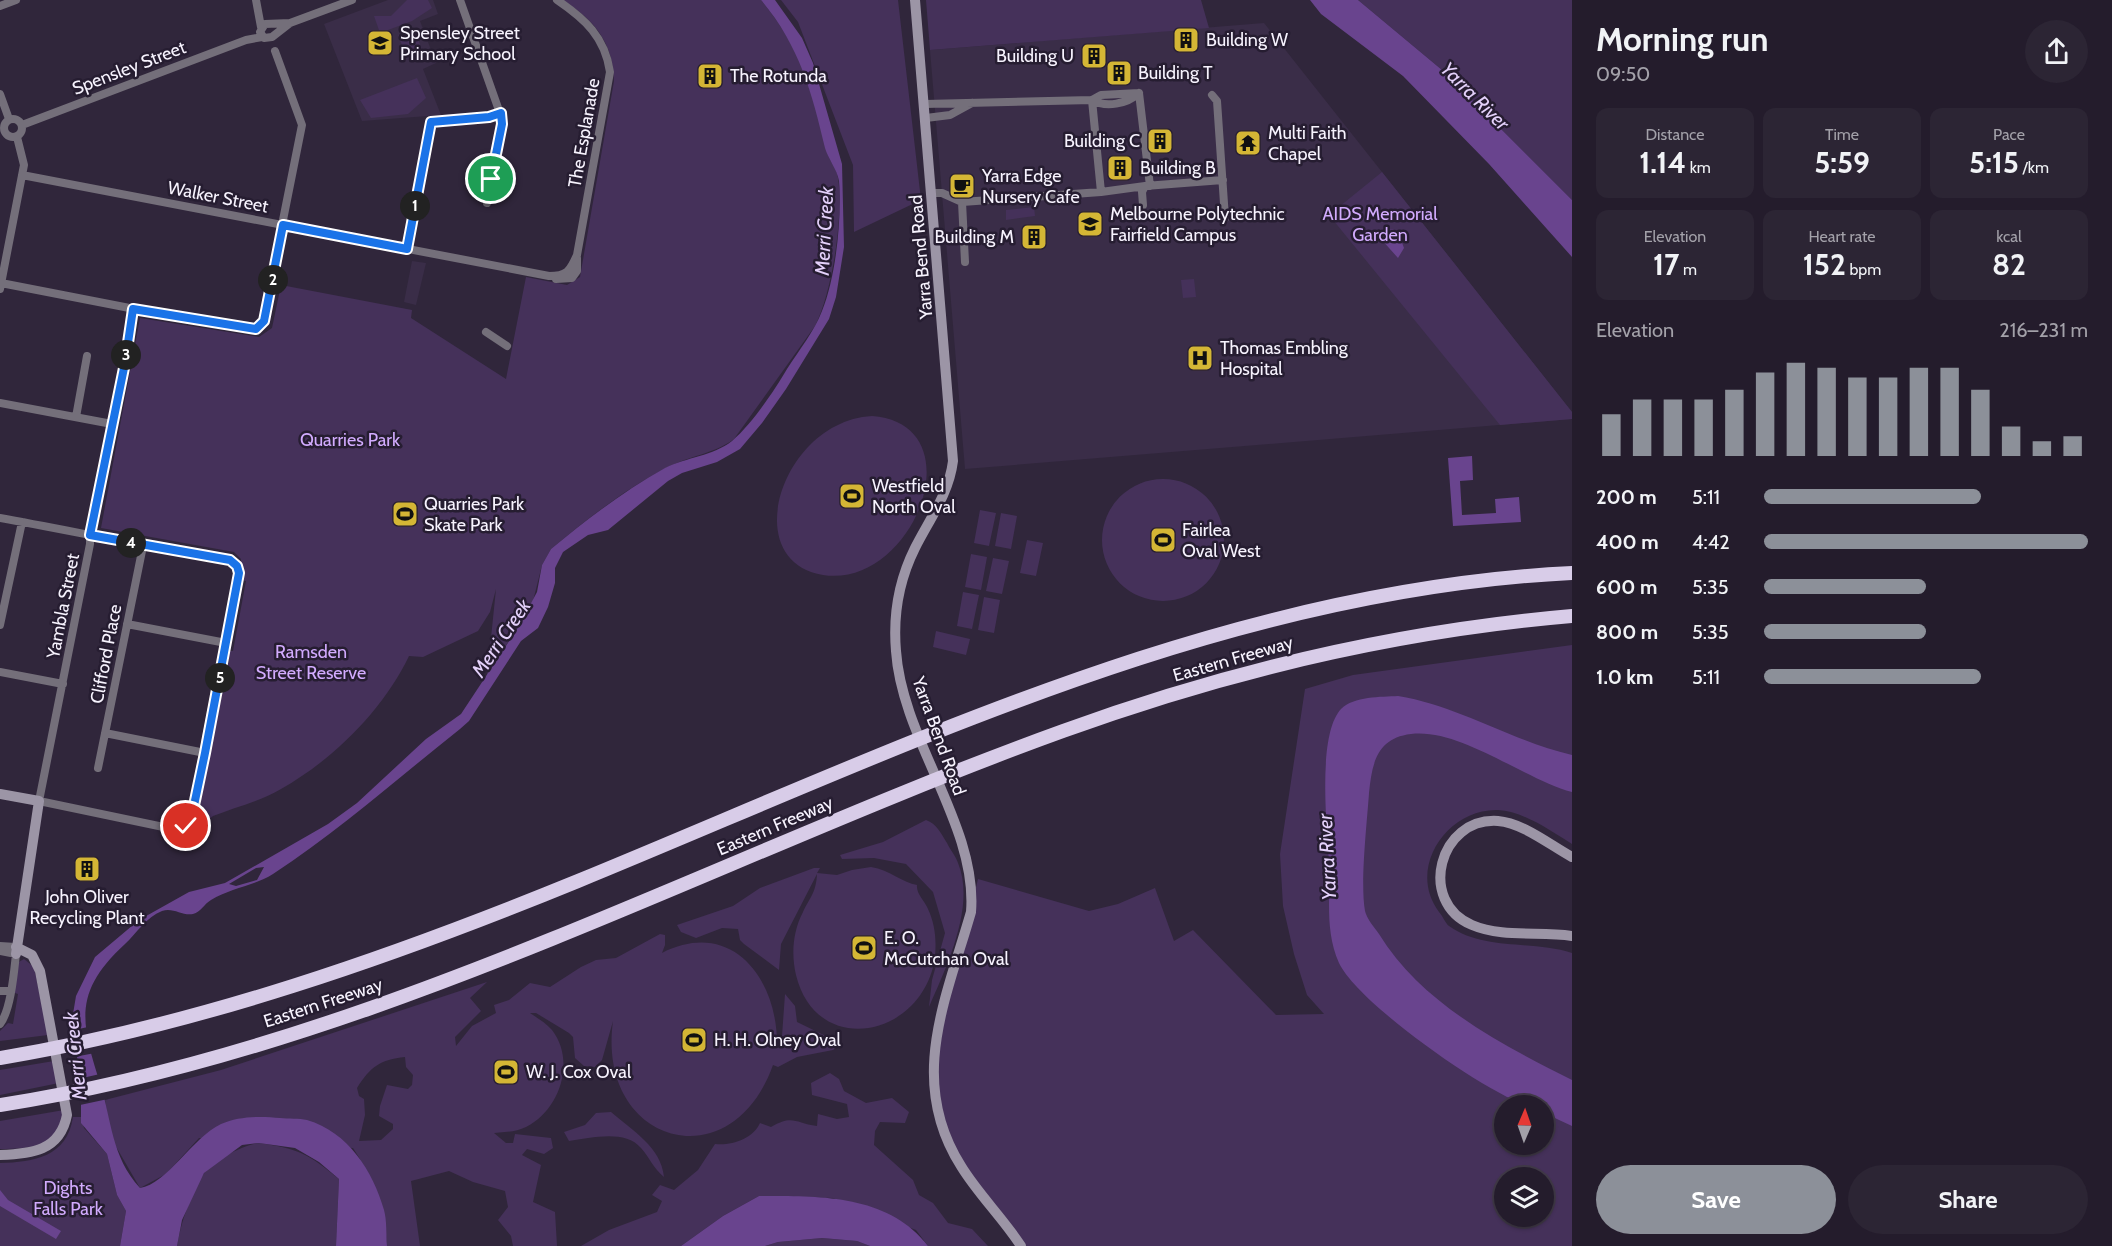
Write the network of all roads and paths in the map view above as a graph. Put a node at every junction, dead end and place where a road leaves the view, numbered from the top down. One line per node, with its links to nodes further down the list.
1 (16, 0): 7 (street)
2 (256, 0): 8 (street)
3 (352, 0): 8 (street, Spensley Street)
4 (459, 0): 15 (street)
5 (557, 0): 33 (street, The Esplanade)
6 (915, 0): 14 (street, Yarra Bend Road)
7 (0, 6)
8 (267, 29): 18 (street, Spensley Street)
9 (275, 51): 30 (street)
10 (0, 94): 17 (street)
11 (1212, 95): 22 (street)
12 (1092, 100): 13 (street); 23 (street); 24 (street)
13 (973, 103): 14 (street); 16 (street)
14 (925, 104): 16 (street, Yarra Bend Road)
15 (501, 113): 27 (street); 31 (street)
16 (926, 118): 25 (street, Yarra Bend Road)
17 (9, 119): 18 (street); 19 (street)
18 (22, 125): 20 (street)
19 (2, 132): 20 (street)
20 (17, 137): 21 (street)
21 (22, 175): 30 (street, Walker Street); 34 (street)
22 (1223, 180): 23 (street); 29 (street)
23 (1147, 186): 24 (street); 28 (street)
24 (1101, 192): 26 (street)
25 (932, 193): 26 (street); 71 (street, Yarra Bend Road)
26 (962, 202): 32 (street)
27 (487, 203)
28 (1143, 205)
29 (1225, 218)
30 (283, 225): 31 (street, Walker Street); 35 (street)
31 (407, 249): 33 (street, Walker Street)
32 (965, 262)
33 (570, 276)
34 (1, 286): 35 (street)
35 (133, 309): 41 (street, Yambla Street)
36 (486, 332): 37 (street)
37 (507, 346)
38 (87, 356): 40 (street)
39 (0, 403): 40 (street)
40 (76, 417): 41 (street)
41 (112, 424): 44 (street, Yambla Street)
42 (0, 518): 43 (street)
43 (22, 522): 44 (street); 49 (street)
44 (90, 535): 45 (street); 52 (street, Yambla Street)
45 (143, 546): 48 (street, Clifford Place); 50 (street)
46 (1572, 573): 66 (highway, Eastern Freeway)
47 (1572, 616): 69 (highway, Eastern Freeway)
48 (127, 624): 50 (street); 53 (street, Clifford Place)
49 (0, 625)
50 (226, 643): 54 (street)
51 (0, 672): 52 (street)
52 (63, 684): 57 (street, Yambla Street)
53 (105, 733): 54 (street); 55 (street, Clifford Place)
54 (205, 753): 57 (street)
55 (98, 768)
56 (0, 794): 57 (street)
57 (39, 801): 61 (street)
58 (1572, 857): 59 (street)
59 (1572, 936)
60 (0, 946): 61 (street)
61 (16, 950): 62 (street); 64 (street); 70 (street)
62 (0, 951)
63 (0, 991): 64 (street)
64 (9, 992): 65 (street)
65 (3, 1020)
66 (40, 1048): 67 (highway); 68 (highway, Eastern Freeway)
67 (0, 1049)
68 (0, 1058)
69 (0, 1106)
70 (0, 1155)
71 (1021, 1246)

